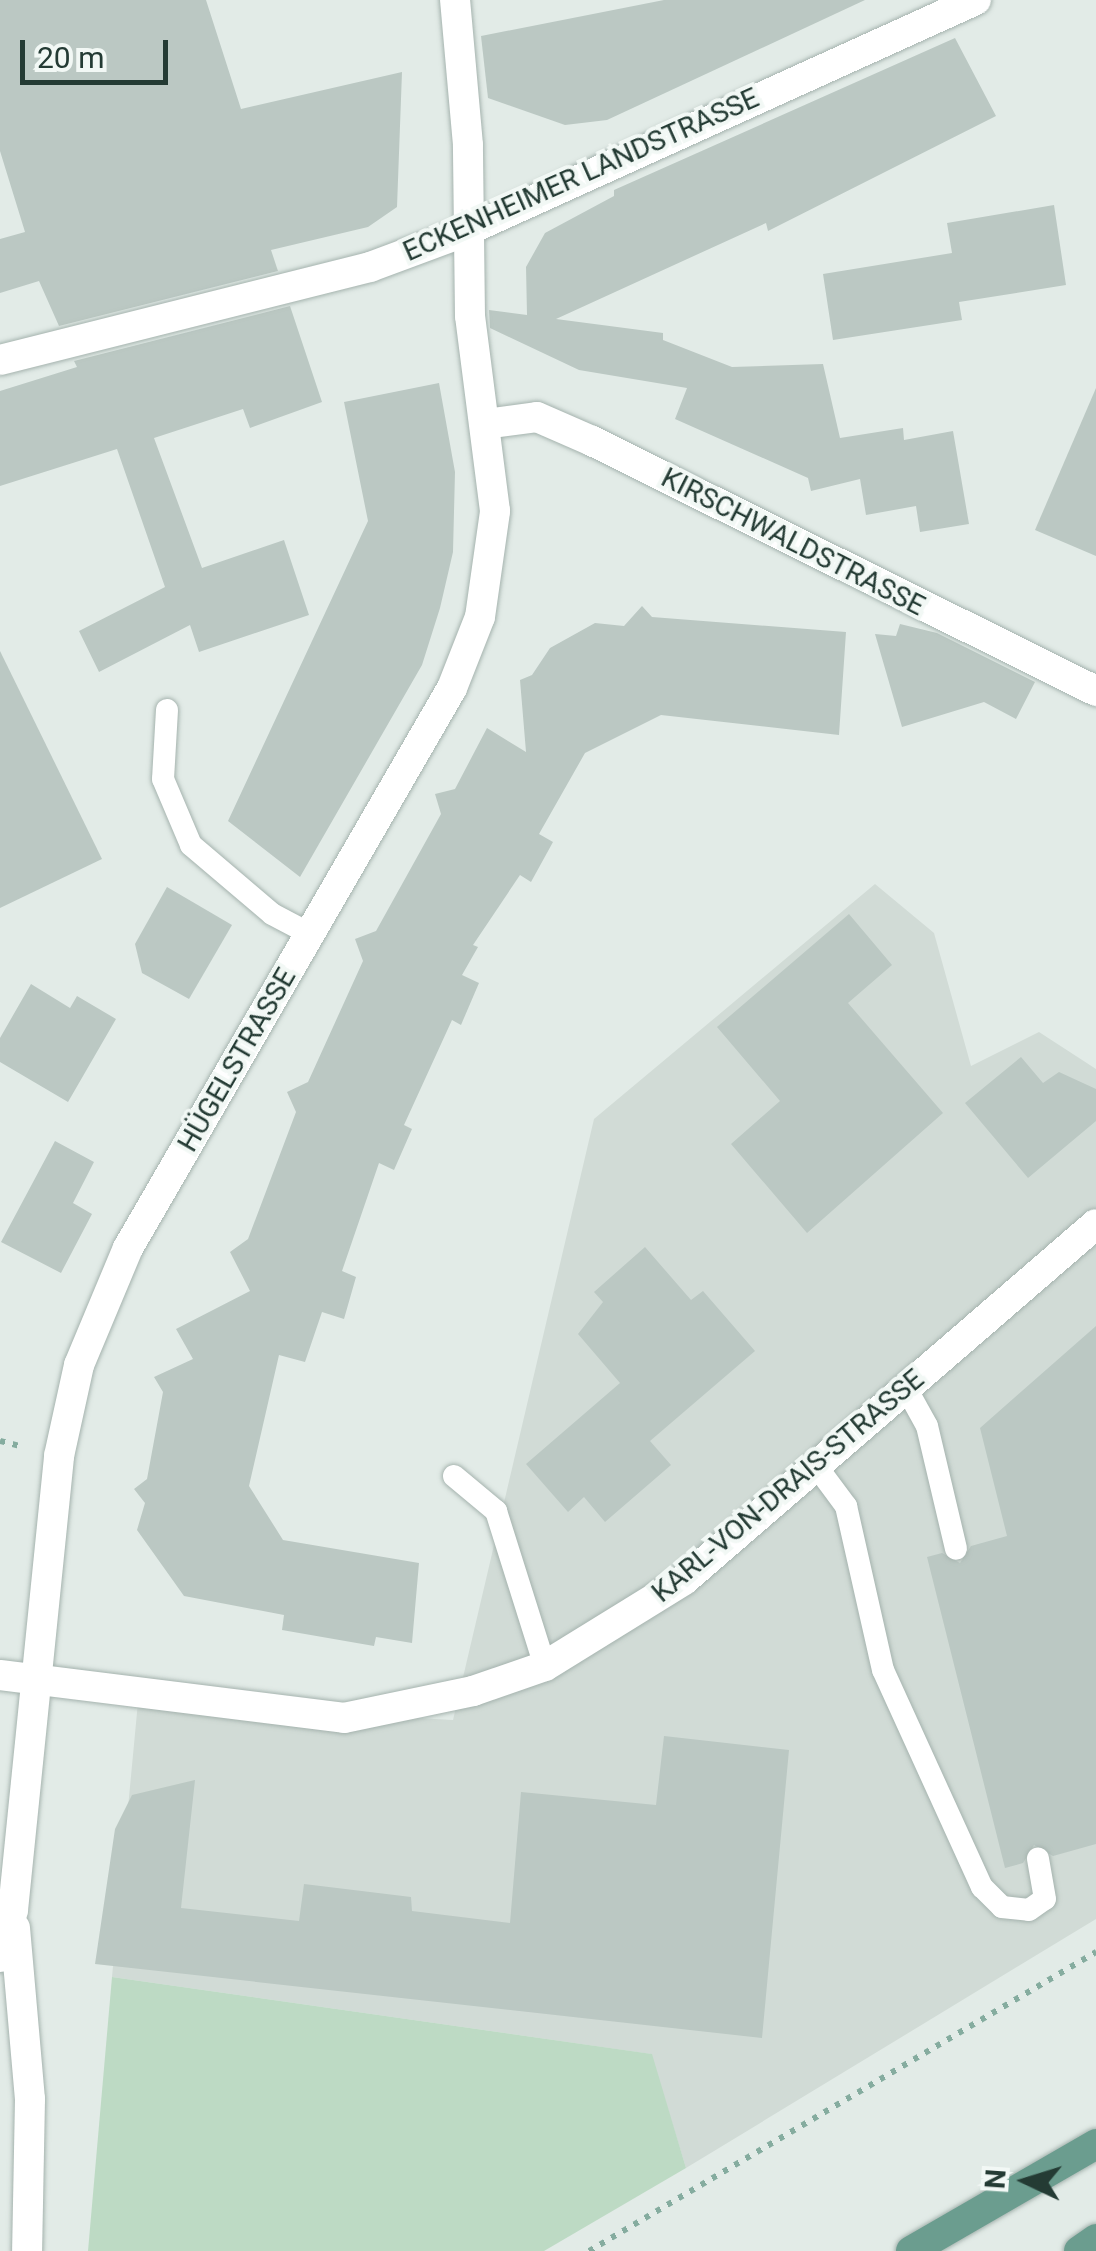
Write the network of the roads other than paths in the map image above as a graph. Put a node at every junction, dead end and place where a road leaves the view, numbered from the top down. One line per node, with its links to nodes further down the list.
1 (455, 0): 3 (street, HÜGELSTRASSE)
2 (976, 0): 3 (street, ECKENHEIMER LANDSTRASSE)
3 (464, 232): 4 (street, ECKENHEIMER LANDSTRASSE); 5 (street, HÜGELSTRASSE)
4 (0, 360)
5 (485, 424): 6 (street, KIRSCHWALDSTRASSE); 8 (street, HÜGELSTRASSE)
6 (1096, 692)
7 (166, 710): 8 (lane)
8 (310, 934): 16 (street, HÜGELSTRASSE)
9 (1096, 1224): 10 (street, KARL-VON-DRAIS-STRASSE)
10 (906, 1388): 11 (street, KARL-VON-DRAIS-STRASSE); 13 (lane)
11 (817, 1466): 14 (street, KARL-VON-DRAIS-STRASSE); 17 (lane)
12 (454, 1476): 14 (lane)
13 (956, 1549)
14 (546, 1666): 16 (street, KARL-VON-DRAIS-STRASSE)
15 (0, 1675): 16 (street, KARL-VON-DRAIS-STRASSE)
16 (33, 1679): 18 (street, HÜGELSTRASSE)
17 (1038, 1859)
18 (13, 1910): 19 (street, HÜGELSTRASSE); 22 (street, HÜGELSTRASSE)
19 (0, 1957)
20 (1096, 2144): 23 (main road)
21 (1096, 2239): 24 (main road)
22 (27, 2251)
23 (911, 2251)
24 (1079, 2251)

